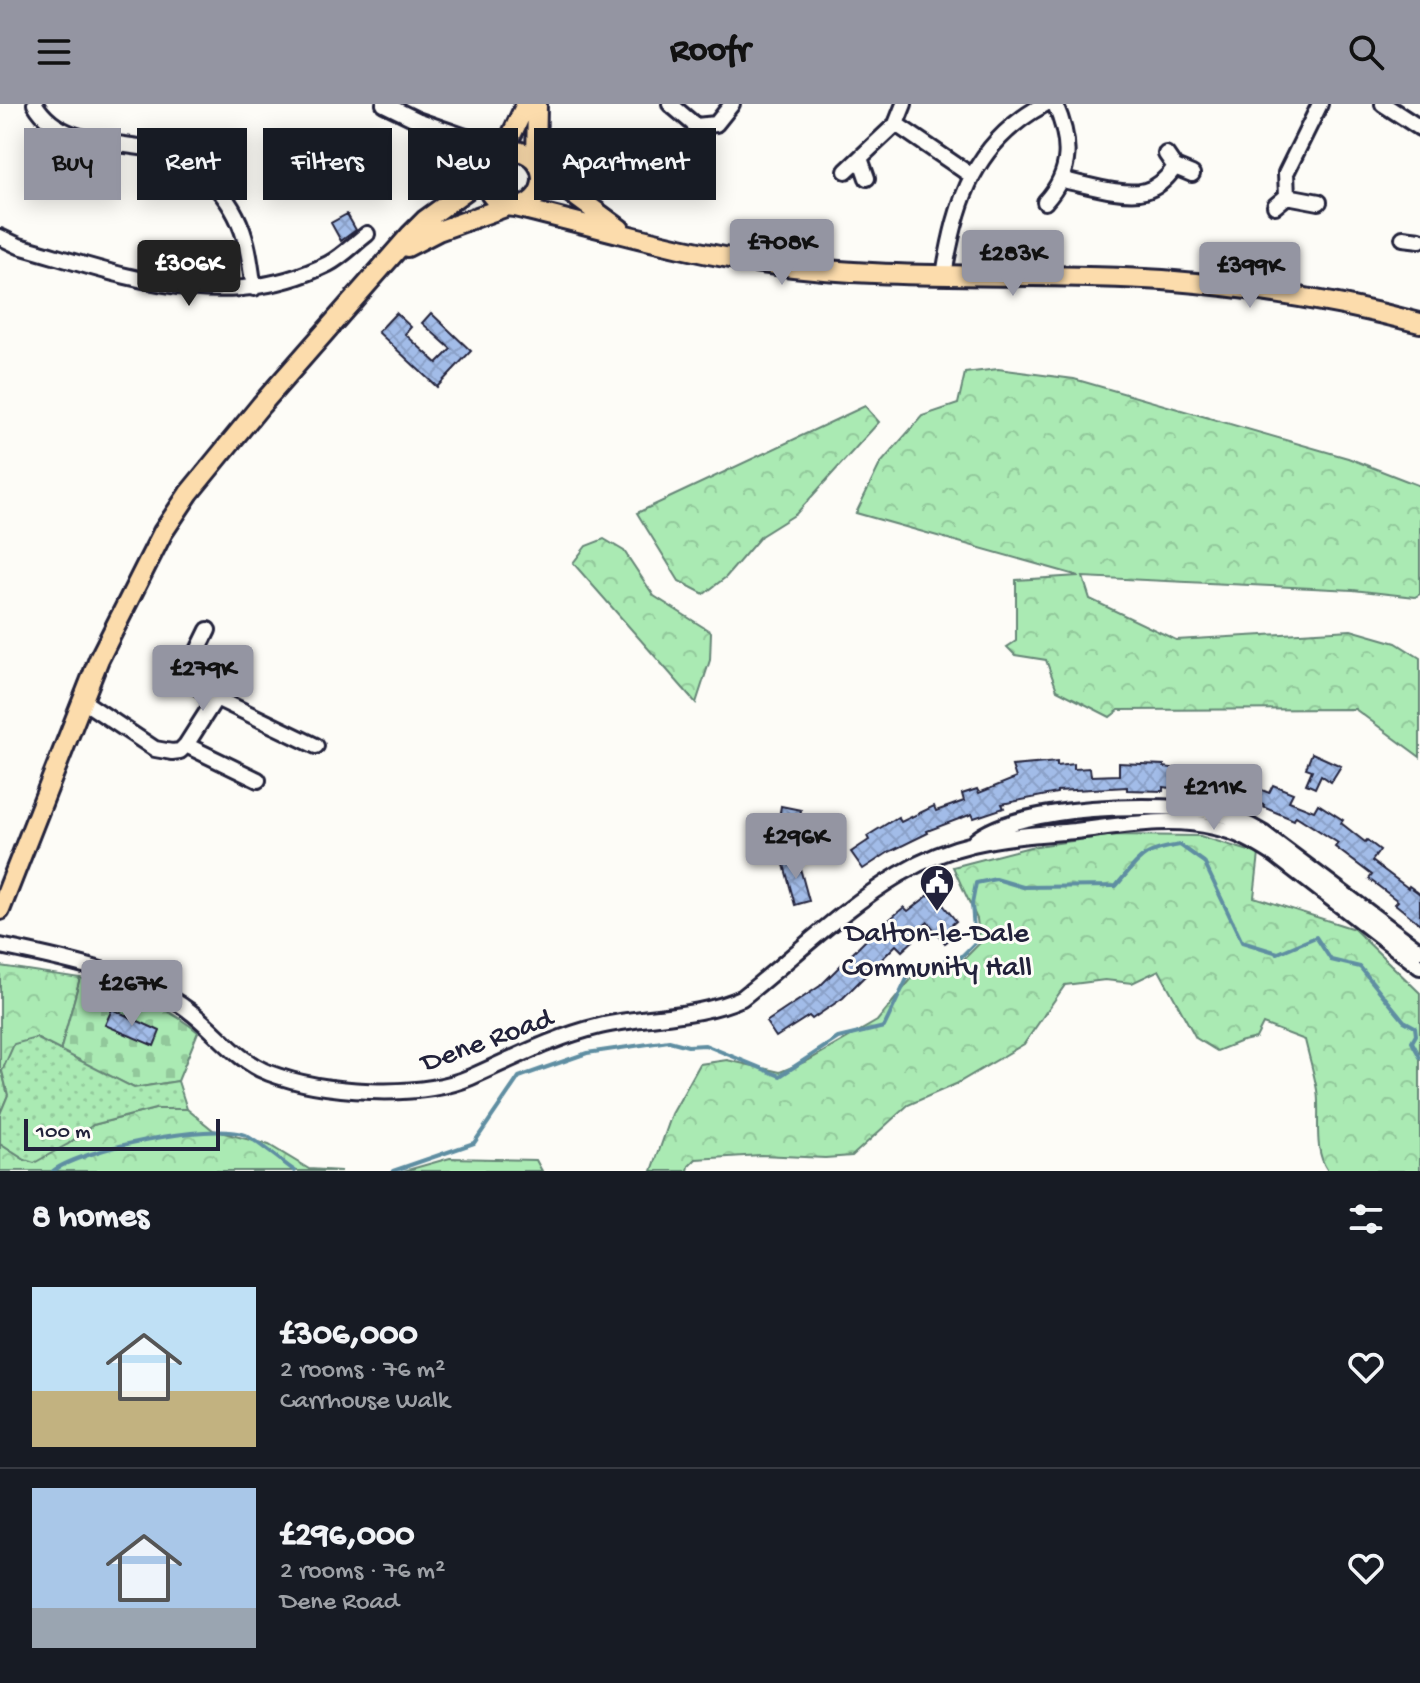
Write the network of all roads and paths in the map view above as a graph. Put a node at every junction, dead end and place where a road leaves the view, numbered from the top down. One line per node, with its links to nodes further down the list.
1 (35, 104): 39 (street)
2 (384, 104): 13 (street)
3 (526, 104): 14 (main road)
4 (537, 104): 15 (main road)
5 (670, 104): 6 (street)
6 (732, 104)
7 (904, 104): 12 (street)
8 (1045, 104): 20 (street)
9 (1055, 104): 22 (street)
10 (1320, 104): 23 (street)
11 (1383, 104): 16 (street)
12 (896, 124): 17 (street); 20 (street)
13 (440, 128)
14 (514, 128)
15 (538, 128)
16 (1420, 128)
17 (860, 158): 18 (street); 21 (street)
18 (846, 171)
19 (1192, 174): 22 (street)
20 (972, 176): 38 (street)
21 (867, 178)
22 (1063, 180): 28 (street)
23 (1287, 196): 29 (street); 31 (street)
24 (534, 198): 30 (main road)
25 (453, 200): 37 (main road)
26 (500, 200): 30 (main road)
27 (583, 200): 33 (main road)
28 (1045, 202)
29 (1319, 202)
30 (511, 206): 33 (main road); 37 (main road)
31 (1275, 206)
32 (367, 234): 39 (street)
33 (629, 235): 38 (main road)
34 (0, 237): 39 (street)
35 (1403, 238): 36 (street)
36 (1420, 240)
37 (393, 256): 43 (main road)
38 (944, 275): 40 (main road)
39 (254, 288)
40 (1420, 323)
41 (208, 630): 42 (street)
42 (216, 698): 44 (street); 45 (street)
43 (83, 701): 44 (street); 48 (main road)
44 (186, 745): 46 (street)
45 (316, 746)
46 (258, 780)
47 (972, 844): 49 (street, Dene Road); 50 (street, Dene Road); 51 (street, Dene Road)
48 (0, 910)
49 (0, 946)
50 (1420, 951)
51 (1420, 967)

